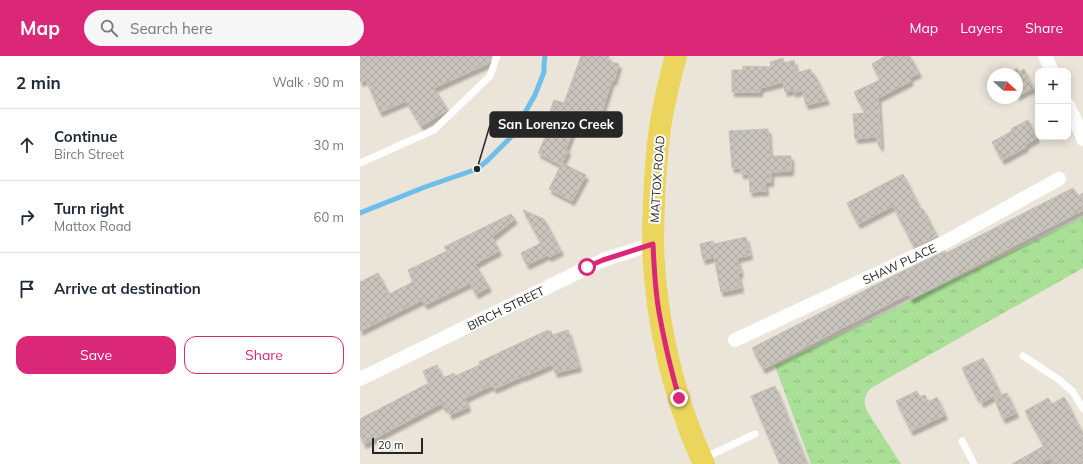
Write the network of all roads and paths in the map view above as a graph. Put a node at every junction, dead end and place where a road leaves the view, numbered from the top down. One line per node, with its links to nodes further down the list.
1 (496, 56): 7 (lane)
2 (676, 56): 9 (main road, MATTOX ROAD)
3 (1044, 56): 4 (street)
4 (1050, 68)
5 (1071, 111): 6 (street)
6 (1083, 139)
7 (360, 163)
8 (1059, 179): 10 (street, SHAW PLACE)
9 (653, 244): 12 (street, BIRCH STREET); 16 (main road, MATTOX ROAD)
10 (735, 340)
11 (1024, 356): 13 (lane)
12 (360, 379)
13 (1083, 409)
14 (755, 434): 16 (lane)
15 (962, 441): 17 (lane)
16 (703, 461)
17 (974, 464)

